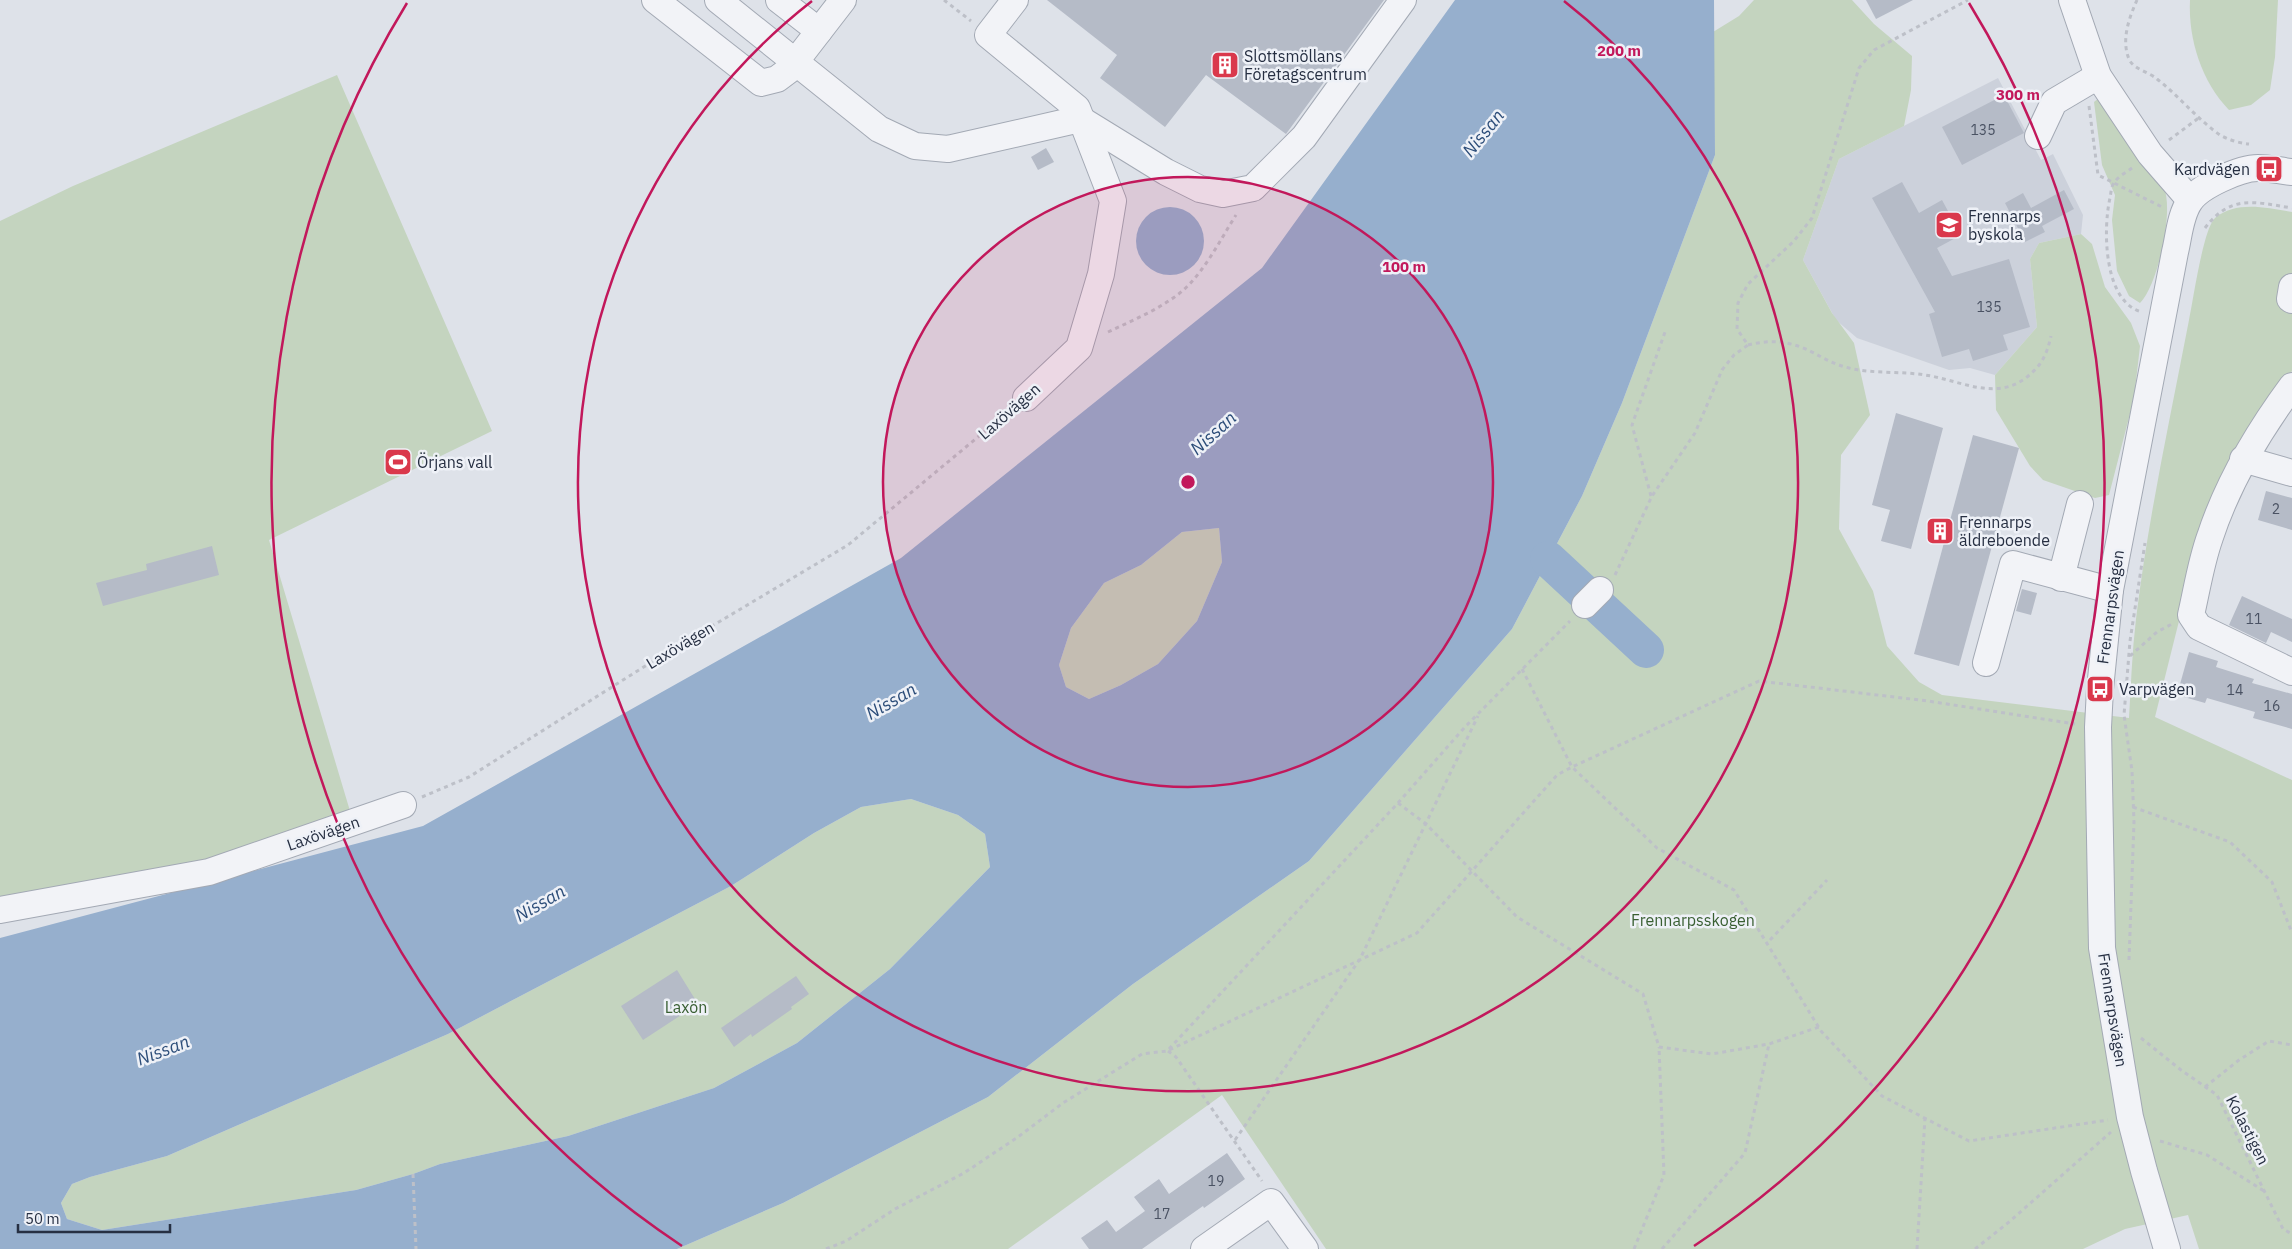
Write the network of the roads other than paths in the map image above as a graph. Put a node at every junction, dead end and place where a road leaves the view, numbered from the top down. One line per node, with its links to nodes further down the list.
1 (655, 0): 9 (street)
2 (718, 0): 9 (street)
3 (779, 0): 8 (street)
4 (843, 0): 8 (street)
5 (1015, 0): 11 (street)
6 (1404, 0): 11 (street)
7 (2076, 11): 10 (street)
8 (819, 31): 9 (street)
9 (795, 62): 11 (street)
10 (2092, 80): 12 (street); 14 (street)
11 (1080, 119): 18 (street, Laxövägen)
12 (2038, 136)
13 (2292, 172): 14 (street)
14 (2193, 215): 23 (street, Frennarpsvägen)
15 (2292, 287): 16 (street)
16 (2292, 300)
17 (2292, 386): 19 (street)
18 (1026, 398)
19 (2243, 459): 20 (street); 25 (street)
20 (2292, 473)
21 (2080, 504): 22 (street)
22 (2060, 578): 23 (street); 24 (street)
23 (2110, 590): 30 (street, Frennarpsvägen)
24 (1986, 663)
25 (2292, 672)
26 (403, 805): 27 (street, Laxövägen)
27 (0, 910)
28 (1204, 1249): 29 (street)
29 (1306, 1249)
30 (2167, 1249)

